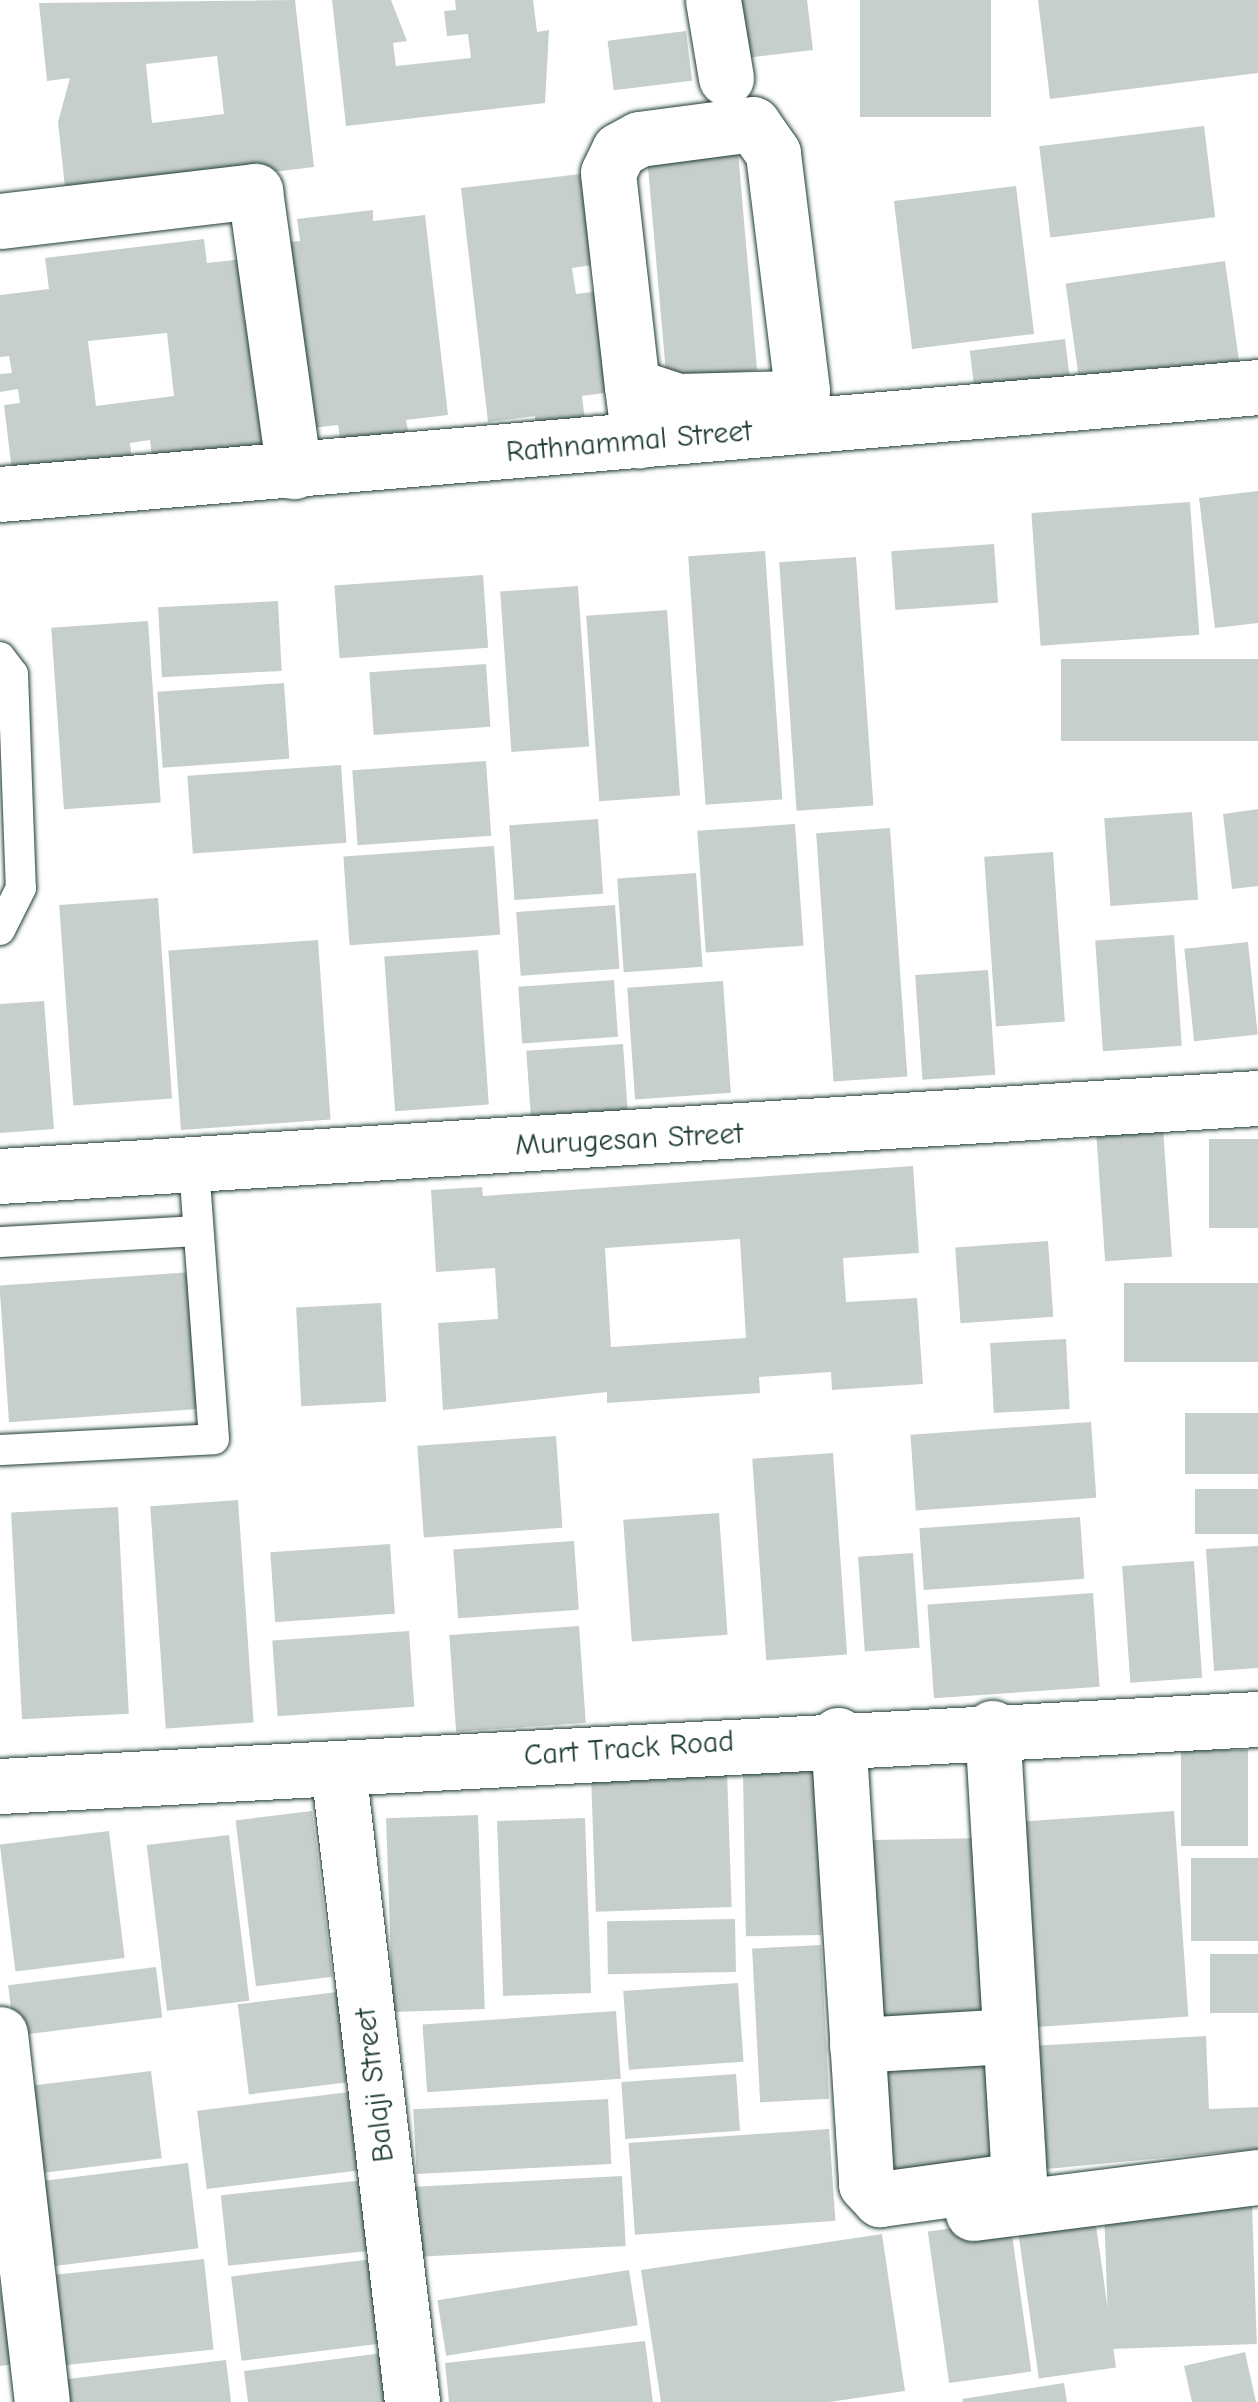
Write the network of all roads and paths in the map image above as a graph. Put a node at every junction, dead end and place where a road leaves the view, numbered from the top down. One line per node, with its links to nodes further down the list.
1 (713, 0): 2 (street)
2 (726, 78)
3 (0, 222): 7 (street)
4 (632, 386): 4 (street); 6 (street)
5 (1258, 387): 6 (street, Rathnammal Street)
6 (638, 441): 7 (street, Rathnammal Street)
7 (294, 471): 8 (street, Rathnammal Street)
8 (0, 494)
9 (0, 656): 10 (lane)
10 (0, 930)
11 (1258, 1098): 12 (street, Murugesan Street)
12 (194, 1165): 13 (street, Murugesan Street); 14 (lane)
13 (0, 1176)
14 (196, 1231): 15 (lane); 16 (lane)
15 (0, 1242)
16 (0, 1450)
17 (1258, 1719): 18 (street, Cart Track Road)
18 (992, 1728): 19 (street, Cart Track Road); 23 (street)
19 (838, 1735): 20 (street, Cart Track Road); 24 (street)
20 (338, 1768): 21 (street, Cart Track Road); 28 (street, Balaji Street)
21 (0, 1786)
22 (0, 2034): 27 (street)
23 (1010, 2036): 24 (street); 24 (street)
24 (857, 2045)
25 (1258, 2177): 26 (street)
26 (887, 2224)
27 (42, 2402)
28 (412, 2402)

